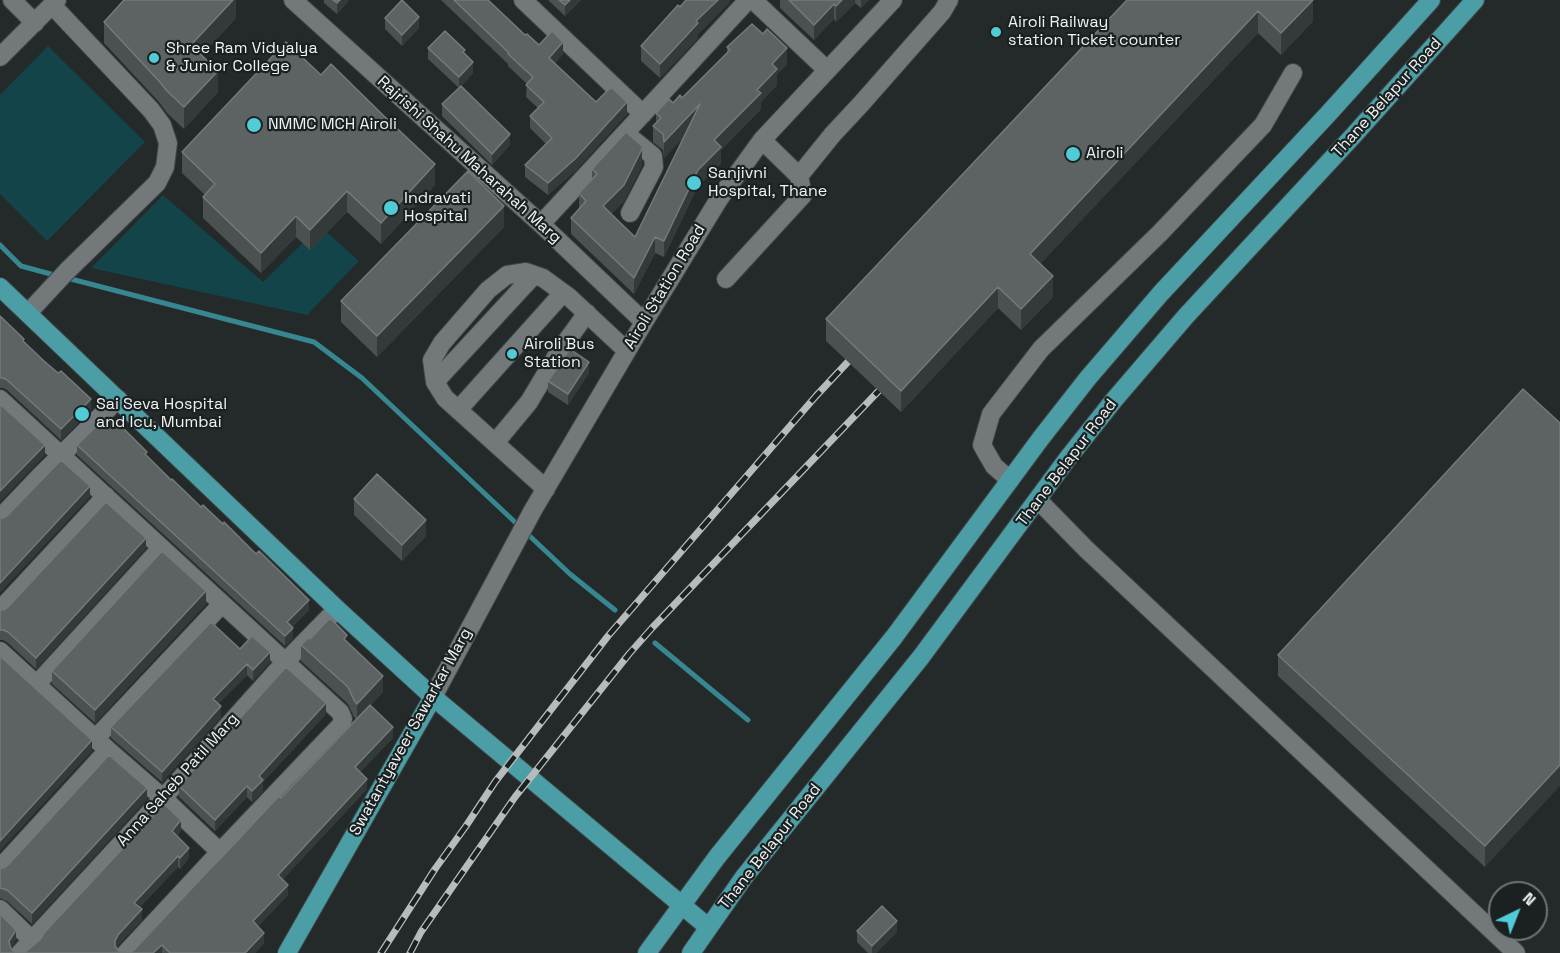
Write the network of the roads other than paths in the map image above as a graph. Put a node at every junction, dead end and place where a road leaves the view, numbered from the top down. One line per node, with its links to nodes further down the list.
1 (12, 0): 11 (street)
2 (293, 0): 20 (street, Rajrishi Shahu Maharahah Marg)
3 (523, 0): 15 (street)
4 (748, 0): 15 (street)
5 (753, 0): 13 (street)
6 (893, 0): 13 (street, Airoli Station Road)
7 (949, 0): 18 (street)
8 (1431, 0): 33 (main road, Thane Belapur Road)
9 (1475, 0): 36 (main road, Thane Belapur Road)
10 (54, 3): 11 (street); 24 (street)
11 (35, 23): 12 (street)
12 (0, 57)
13 (827, 70): 17 (street, Airoli Station Road)
14 (1293, 73): 33 (street)
15 (643, 114): 16 (street)
16 (625, 133): 19 (street); 20 (street)
17 (762, 141): 18 (street); 26 (street, Airoli Station Road)
18 (799, 176): 21 (street)
19 (630, 213)
20 (541, 224): 26 (street, Rajrishi Shahu Maharahah Marg)
21 (726, 279)
22 (0, 287): 24 (main road)
23 (563, 293): 25 (street); 30 (street); 30 (street)
24 (33, 307): 29 (main road)
25 (586, 313): 27 (street); 31 (street)
26 (644, 322): 27 (street, Airoli Station Road)
27 (627, 351): 34 (street, Airoli Station Road)
28 (0, 399): 32 (street)
29 (118, 399): 32 (street); 41 (main road)
30 (458, 410): 31 (street)
31 (495, 443): 34 (street)
32 (61, 455): 35 (street); 38 (street)
33 (1010, 480): 51 (main road, Thane Belapur Road)
34 (546, 489): 37 (street, Airoli Station Road)
35 (106, 496): 39 (street); 42 (street)
36 (1038, 500): 53 (main road, Thane Belapur Road); 59 (street)
37 (533, 510): 46 (street, Swatantyaveer Sawarkar Marg)
38 (0, 518)
39 (161, 548): 40 (street); 45 (street)
40 (222, 604): 44 (street); 47 (street)
41 (337, 609): 44 (street, Anna Saheb Patil Marg); 46 (main road)
42 (0, 610)
43 (0, 651): 45 (street)
44 (285, 662): 48 (street, Anna Saheb Patil Marg); 49 (street)
45 (36, 685): 47 (street)
46 (433, 698): 51 (main road); 56 (main road, Swatantyaveer Sawarkar Marg)
47 (102, 744): 48 (street); 50 (street)
48 (163, 798): 49 (street); 54 (street, Anna Saheb Patil Marg)
49 (219, 852): 55 (street)
50 (0, 868)
51 (682, 905): 53 (main road); 57 (main road, Thane Belapur Road)
52 (0, 909): 54 (street)
53 (708, 927): 58 (main road, Thane Belapur Road)
54 (26, 947)
55 (126, 953)
56 (287, 953)
57 (647, 953)
58 (691, 953)
59 (1516, 953)

